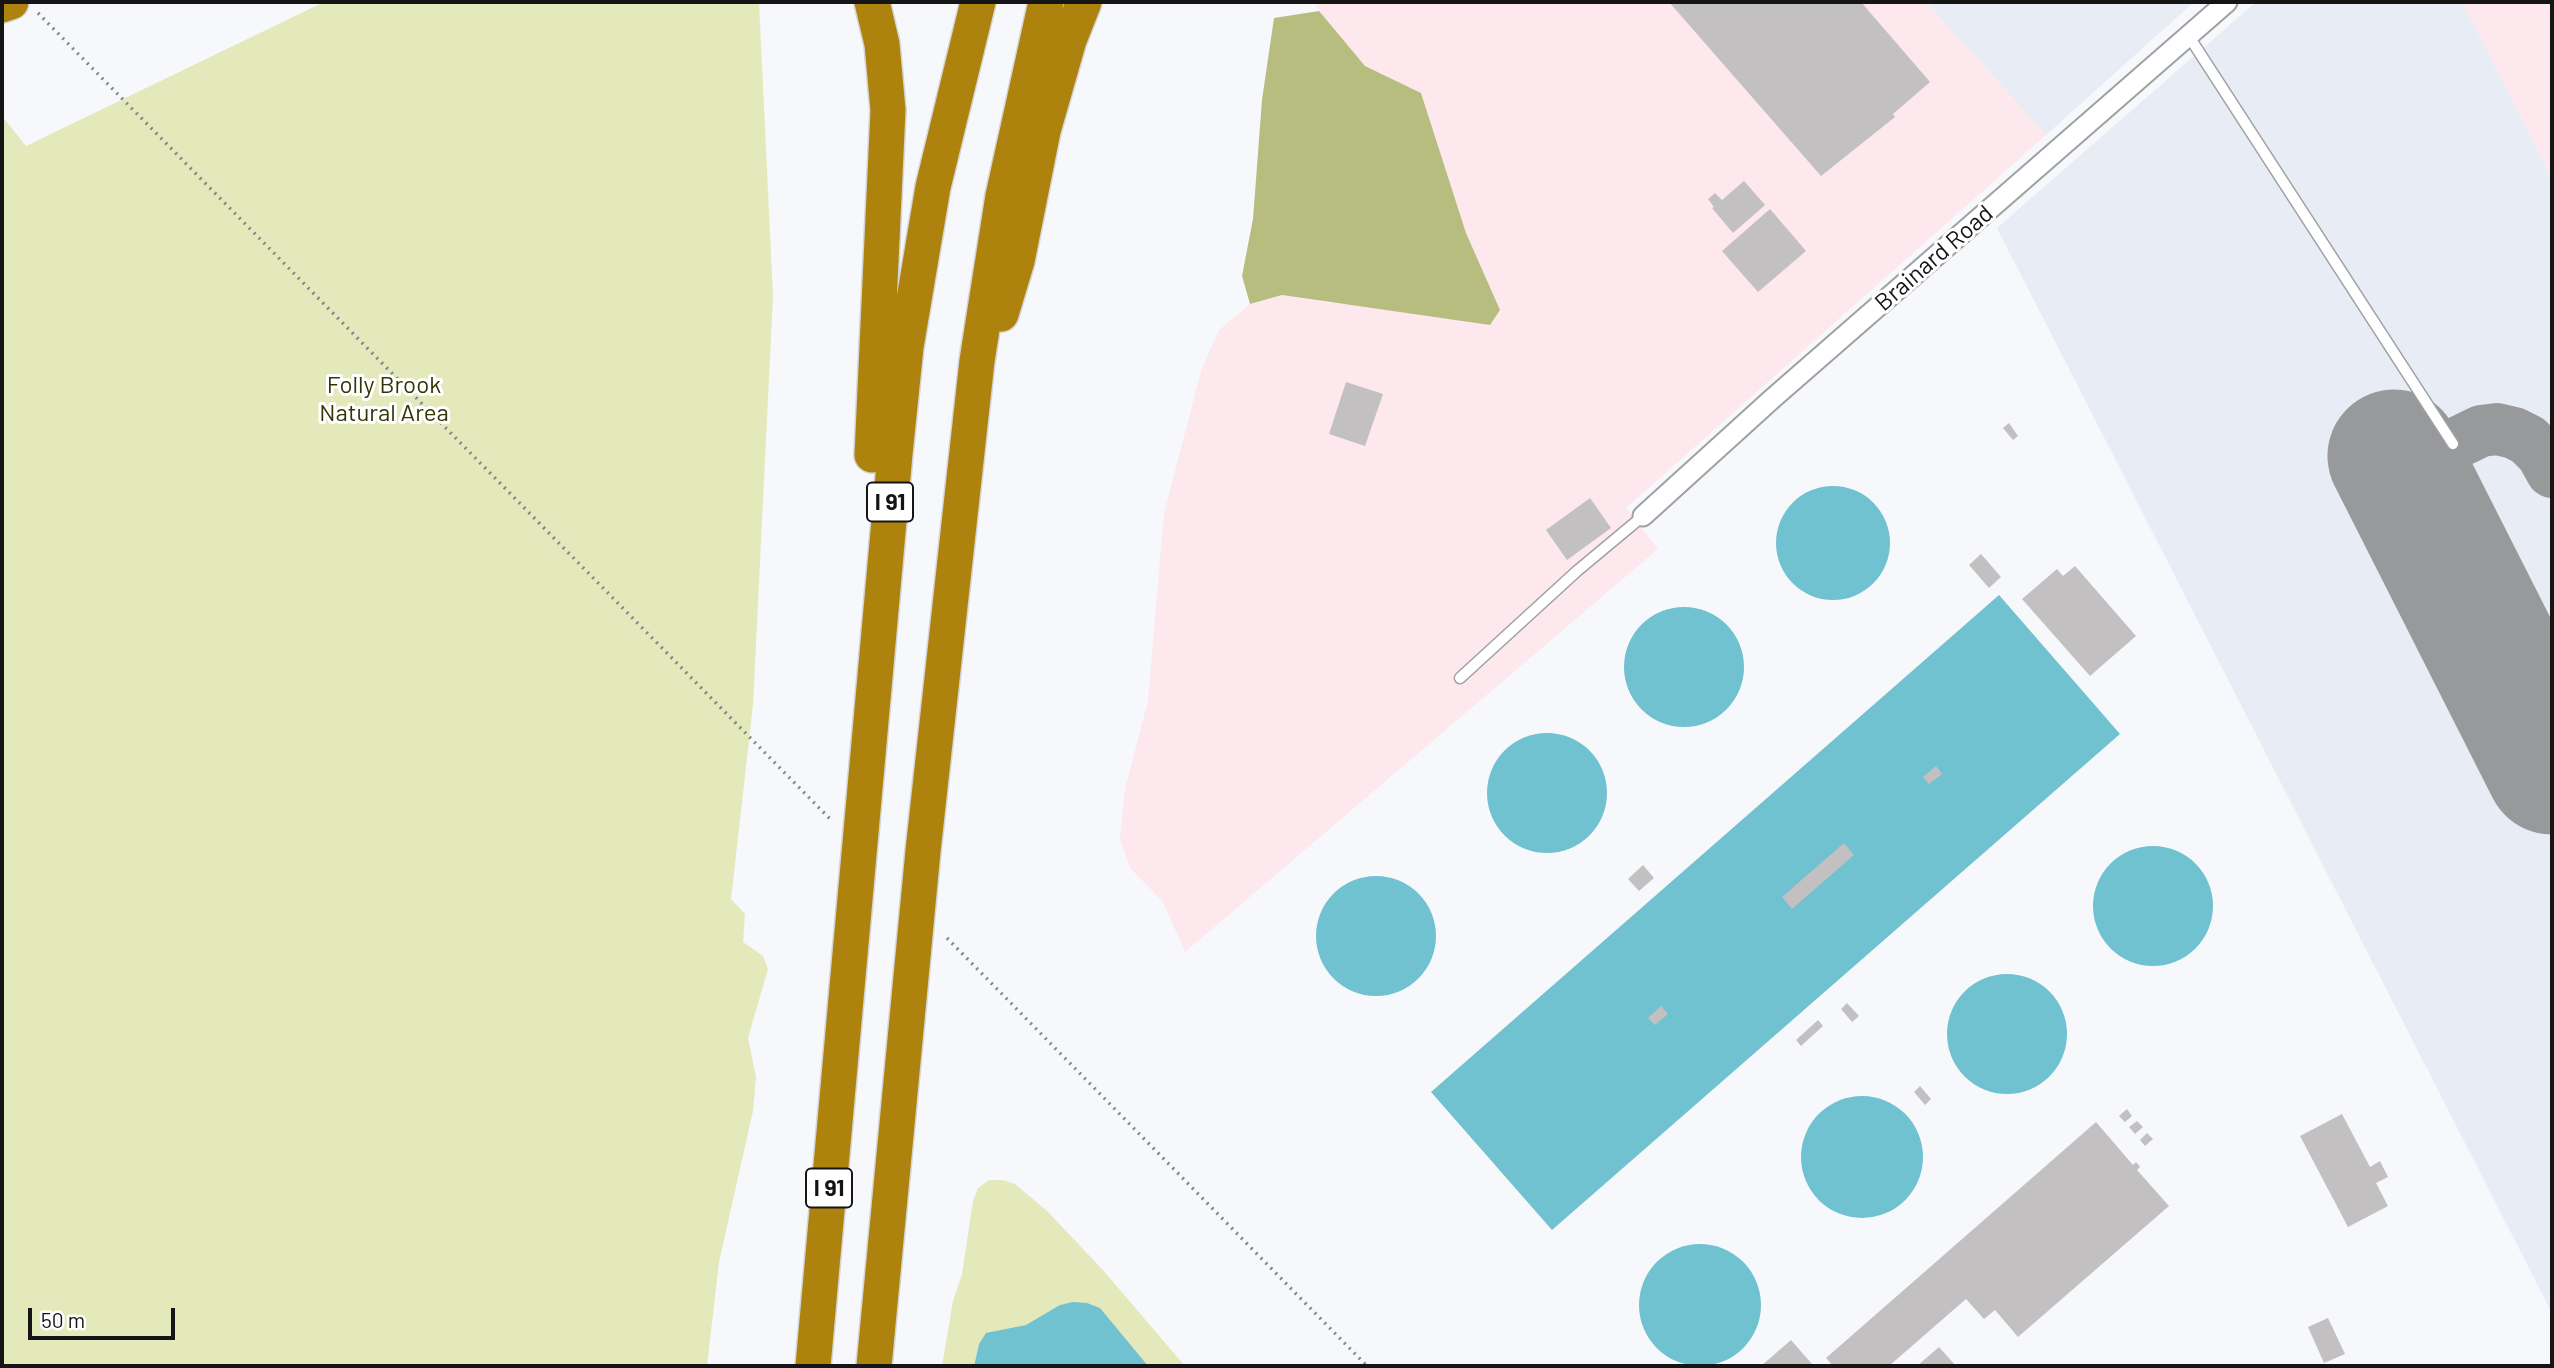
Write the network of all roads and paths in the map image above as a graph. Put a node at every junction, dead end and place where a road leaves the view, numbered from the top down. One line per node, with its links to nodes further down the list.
1 (872, 2): 12 (highway)
2 (978, 2): 12 (highway, I 91)
3 (1046, 2): 9 (highway)
4 (1084, 2): 9 (highway)
5 (2227, 2): 8 (street, Brainard Road)
6 (2, 5): 7 (highway)
7 (25, 7): 14 (path)
8 (2188, 35): 10 (lane); 11 (street, Brainard Road)
9 (971, 415): 17 (highway)
10 (2453, 444)
11 (1643, 516): 13 (lane)
12 (880, 619): 16 (highway, I 91)
13 (1460, 678)
14 (832, 821)
15 (947, 938): 18 (path)
16 (813, 1366)
17 (874, 1366)
18 (1367, 1366)

